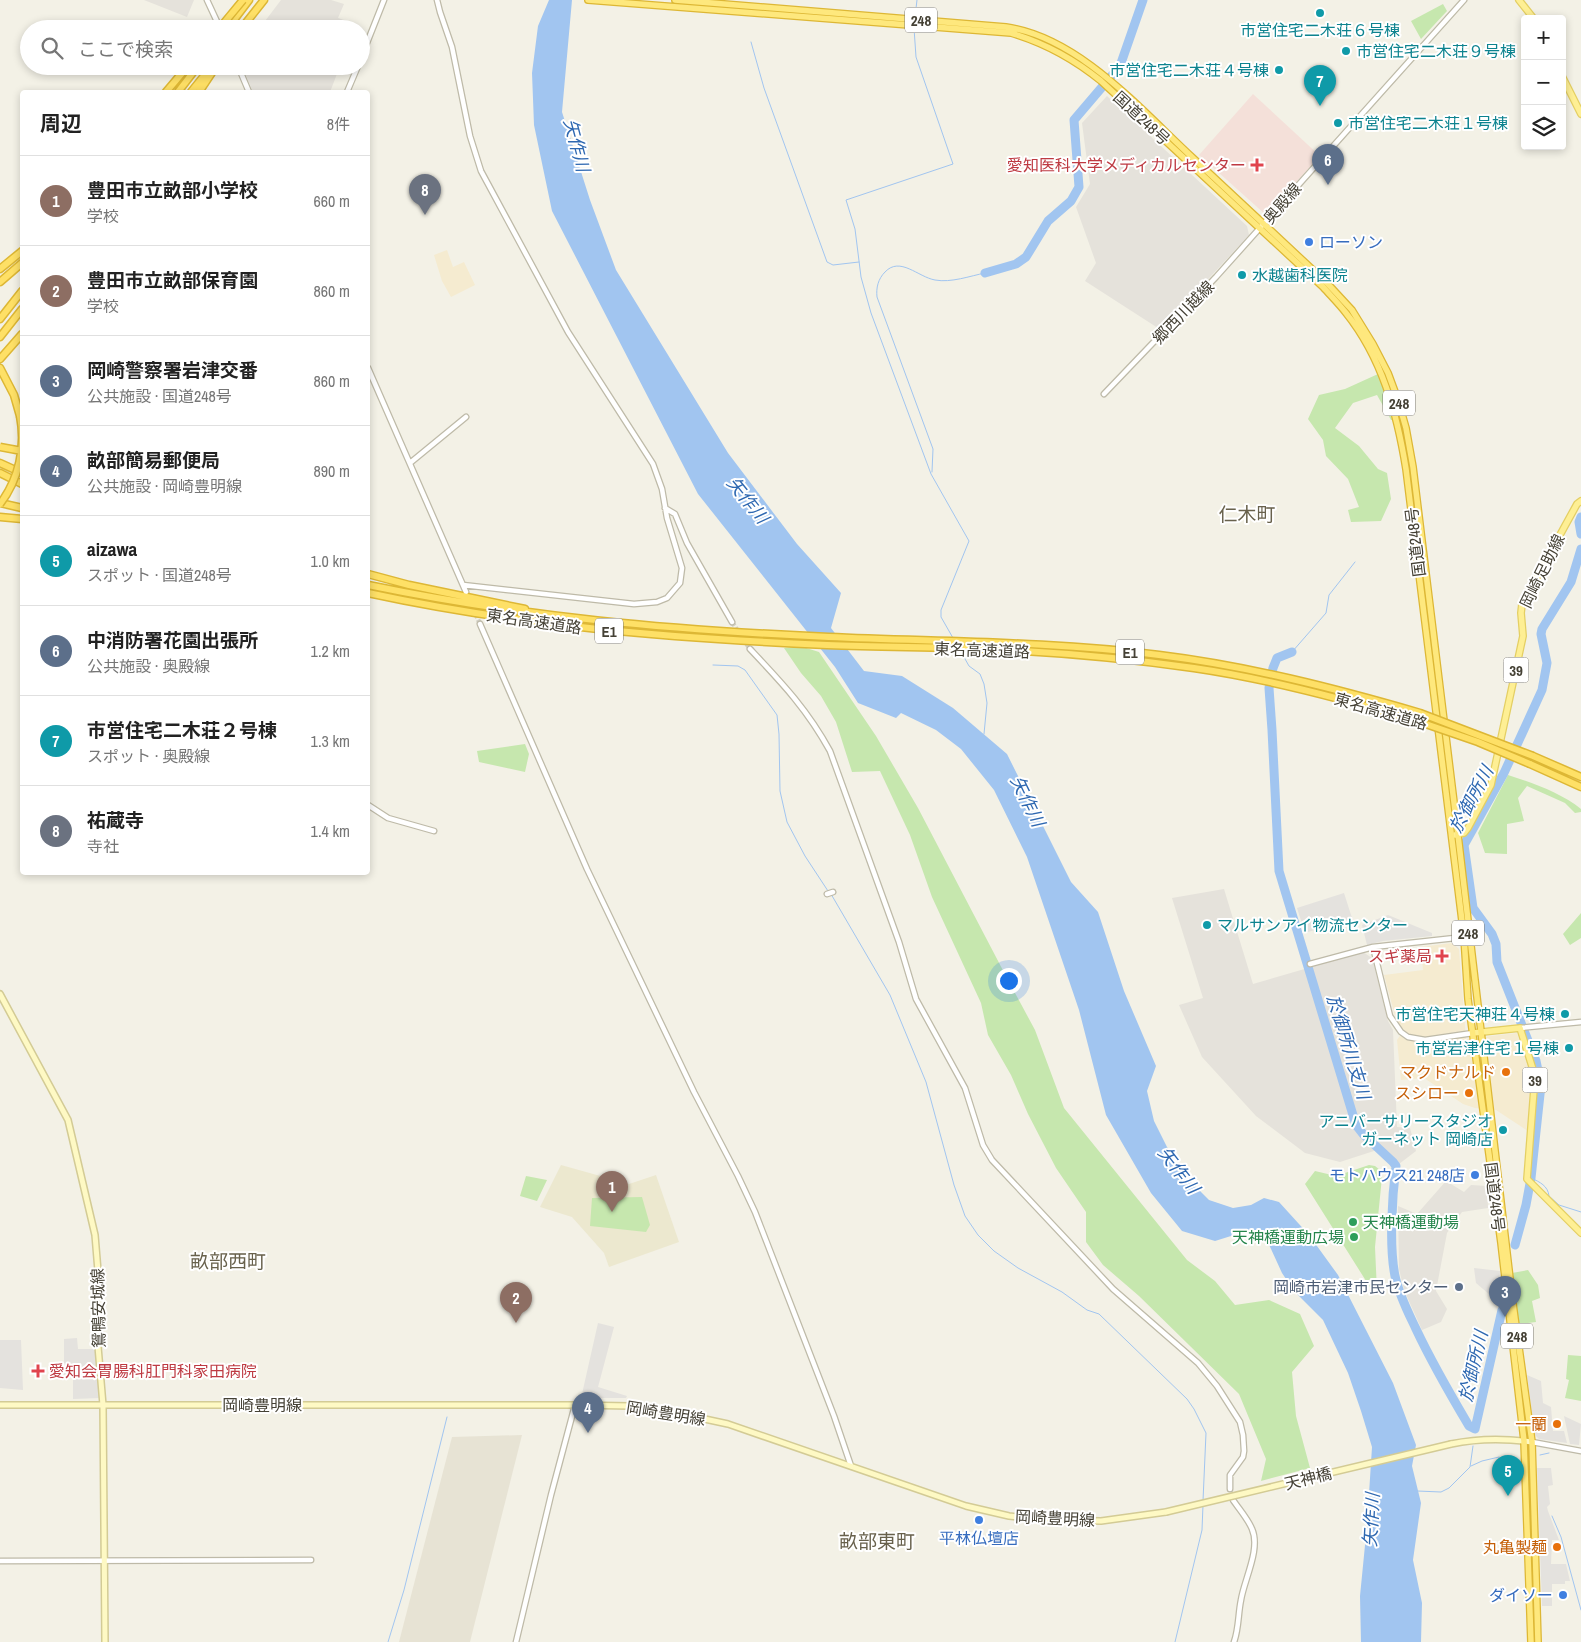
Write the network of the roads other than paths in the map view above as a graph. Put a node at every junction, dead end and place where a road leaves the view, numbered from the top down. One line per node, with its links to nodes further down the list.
1 (207, 0): 13 (street)
2 (242, 0): 14 (highway, bridge)
3 (249, 0): 15 (highway)
4 (264, 0): 16 (highway)
5 (384, 0): 17 (street)
6 (438, 0): 59 (street)
7 (588, 0): 11 (highway, 国道248号 / 248)
8 (675, 0): 11 (highway, 国道248号 / 248)
9 (1464, 0): 32 (street, 奥殿線)
10 (1519, 0): 12 (main road)
11 (726, 7): 32 (highway, 国道248号 / 248)
12 (1531, 15)
13 (216, 20)
14 (227, 20)
15 (234, 20)
16 (249, 20)
17 (370, 35)
18 (180, 75): 25 (highway)
19 (191, 75): 26 (highway)
20 (205, 75): 27 (highway)
21 (210, 75): 28 (highway)
22 (242, 75): 29 (street)
23 (355, 75): 30 (street)
24 (1566, 84): 31 (main road)
25 (168, 90)
26 (180, 90)
27 (193, 90)
28 (200, 90)
29 (248, 90)
30 (349, 90)
31 (1581, 114)
32 (1262, 226): 45 (street, 郷西川越線); 77 (highway, 国道248号 / 248); 78 (highway, 国道248号 / 248)
33 (20, 253): 35 (highway)
34 (20, 264): 36 (highway)
35 (0, 269)
36 (0, 282)
37 (20, 294): 39 (highway)
38 (20, 312): 40 (highway)
39 (0, 319)
40 (1, 336)
41 (20, 336): 42 (highway)
42 (0, 359)
43 (0, 368): 46 (highway, bridge)
44 (370, 373): 52 (street)
45 (1104, 394)
46 (20, 416)
47 (466, 417): 52 (street)
48 (0, 447): 49 (highway, bridge)
49 (20, 451)
50 (20, 458): 57 (highway, bridge)
51 (0, 463): 54 (highway)
52 (410, 463): 64 (street)
53 (0, 473): 55 (highway)
54 (20, 473)
55 (20, 483)
56 (1581, 500): 77 (main road, 岡崎足助線 / 39)
57 (0, 503): 58 (highway)
58 (20, 508)
59 (665, 508): 64 (street); 70 (street)
60 (0, 517): 61 (highway)
61 (20, 519)
62 (370, 575): 69 (highway)
63 (370, 585): 69 (highway, 東名高速道路 / E1)
64 (463, 585): 65 (street)
65 (466, 592)
66 (370, 593): 68 (highway, 東名高速道路 / E1)
67 (370, 597): 68 (highway)
68 (446, 609): 74 (highway, 東名高速道路 / E1, bridge)
69 (577, 619): 73 (highway, 東名高速道路 / E1, bridge)
70 (732, 622)
71 (480, 624): 96 (street)
72 (750, 649): 97 (street)
73 (1581, 777)
74 (1581, 787)
75 (370, 806): 76 (street)
76 (434, 831)
77 (1458, 835): 78 (main road); 87 (highway, 国道248号 / 248)
78 (1451, 836): 81 (highway, 国道248号 / 248)
79 (833, 892): 80 (street)
80 (827, 894)
81 (1464, 937): 82 (street); 88 (highway, 国道248号 / 248)
82 (1373, 947): 83 (street); 88 (street)
83 (1310, 964)
84 (0, 994): 92 (main road, 鴛鴨安城線)
85 (1581, 1022): 86 (street)
86 (1520, 1028): 87 (main road); 89 (main road, 39)
87 (1480, 1032): 88 (main road); 94 (highway, 国道248号 / 248)
88 (1473, 1033): 93 (highway, 国道248号 / 248)
89 (1581, 1233)
90 (0, 1405): 92 (main road, 岡崎豊明線)
91 (575, 1405): 92 (main road, 岡崎豊明線); 96 (main road, 岡崎豊明線); 104 (street)
92 (103, 1406): 102 (main road, 鴛鴨安城線)
93 (1524, 1441): 94 (main road); 99 (main road, 天神橋, bridge); 106 (highway, 国道248号 / 248)
94 (1532, 1442): 95 (street); 107 (highway, 国道248号 / 248)
95 (1581, 1451)
96 (851, 1466): 99 (main road, 岡崎豊明線)
97 (1230, 1489)
98 (1233, 1500): 105 (street)
99 (1166, 1512)
100 (311, 1560): 102 (street)
101 (0, 1561): 102 (street)
102 (105, 1561): 103 (main road, 鴛鴨安城線)
103 (105, 1642)
104 (516, 1642)
105 (1234, 1642)
106 (1531, 1642)
107 (1538, 1642)

